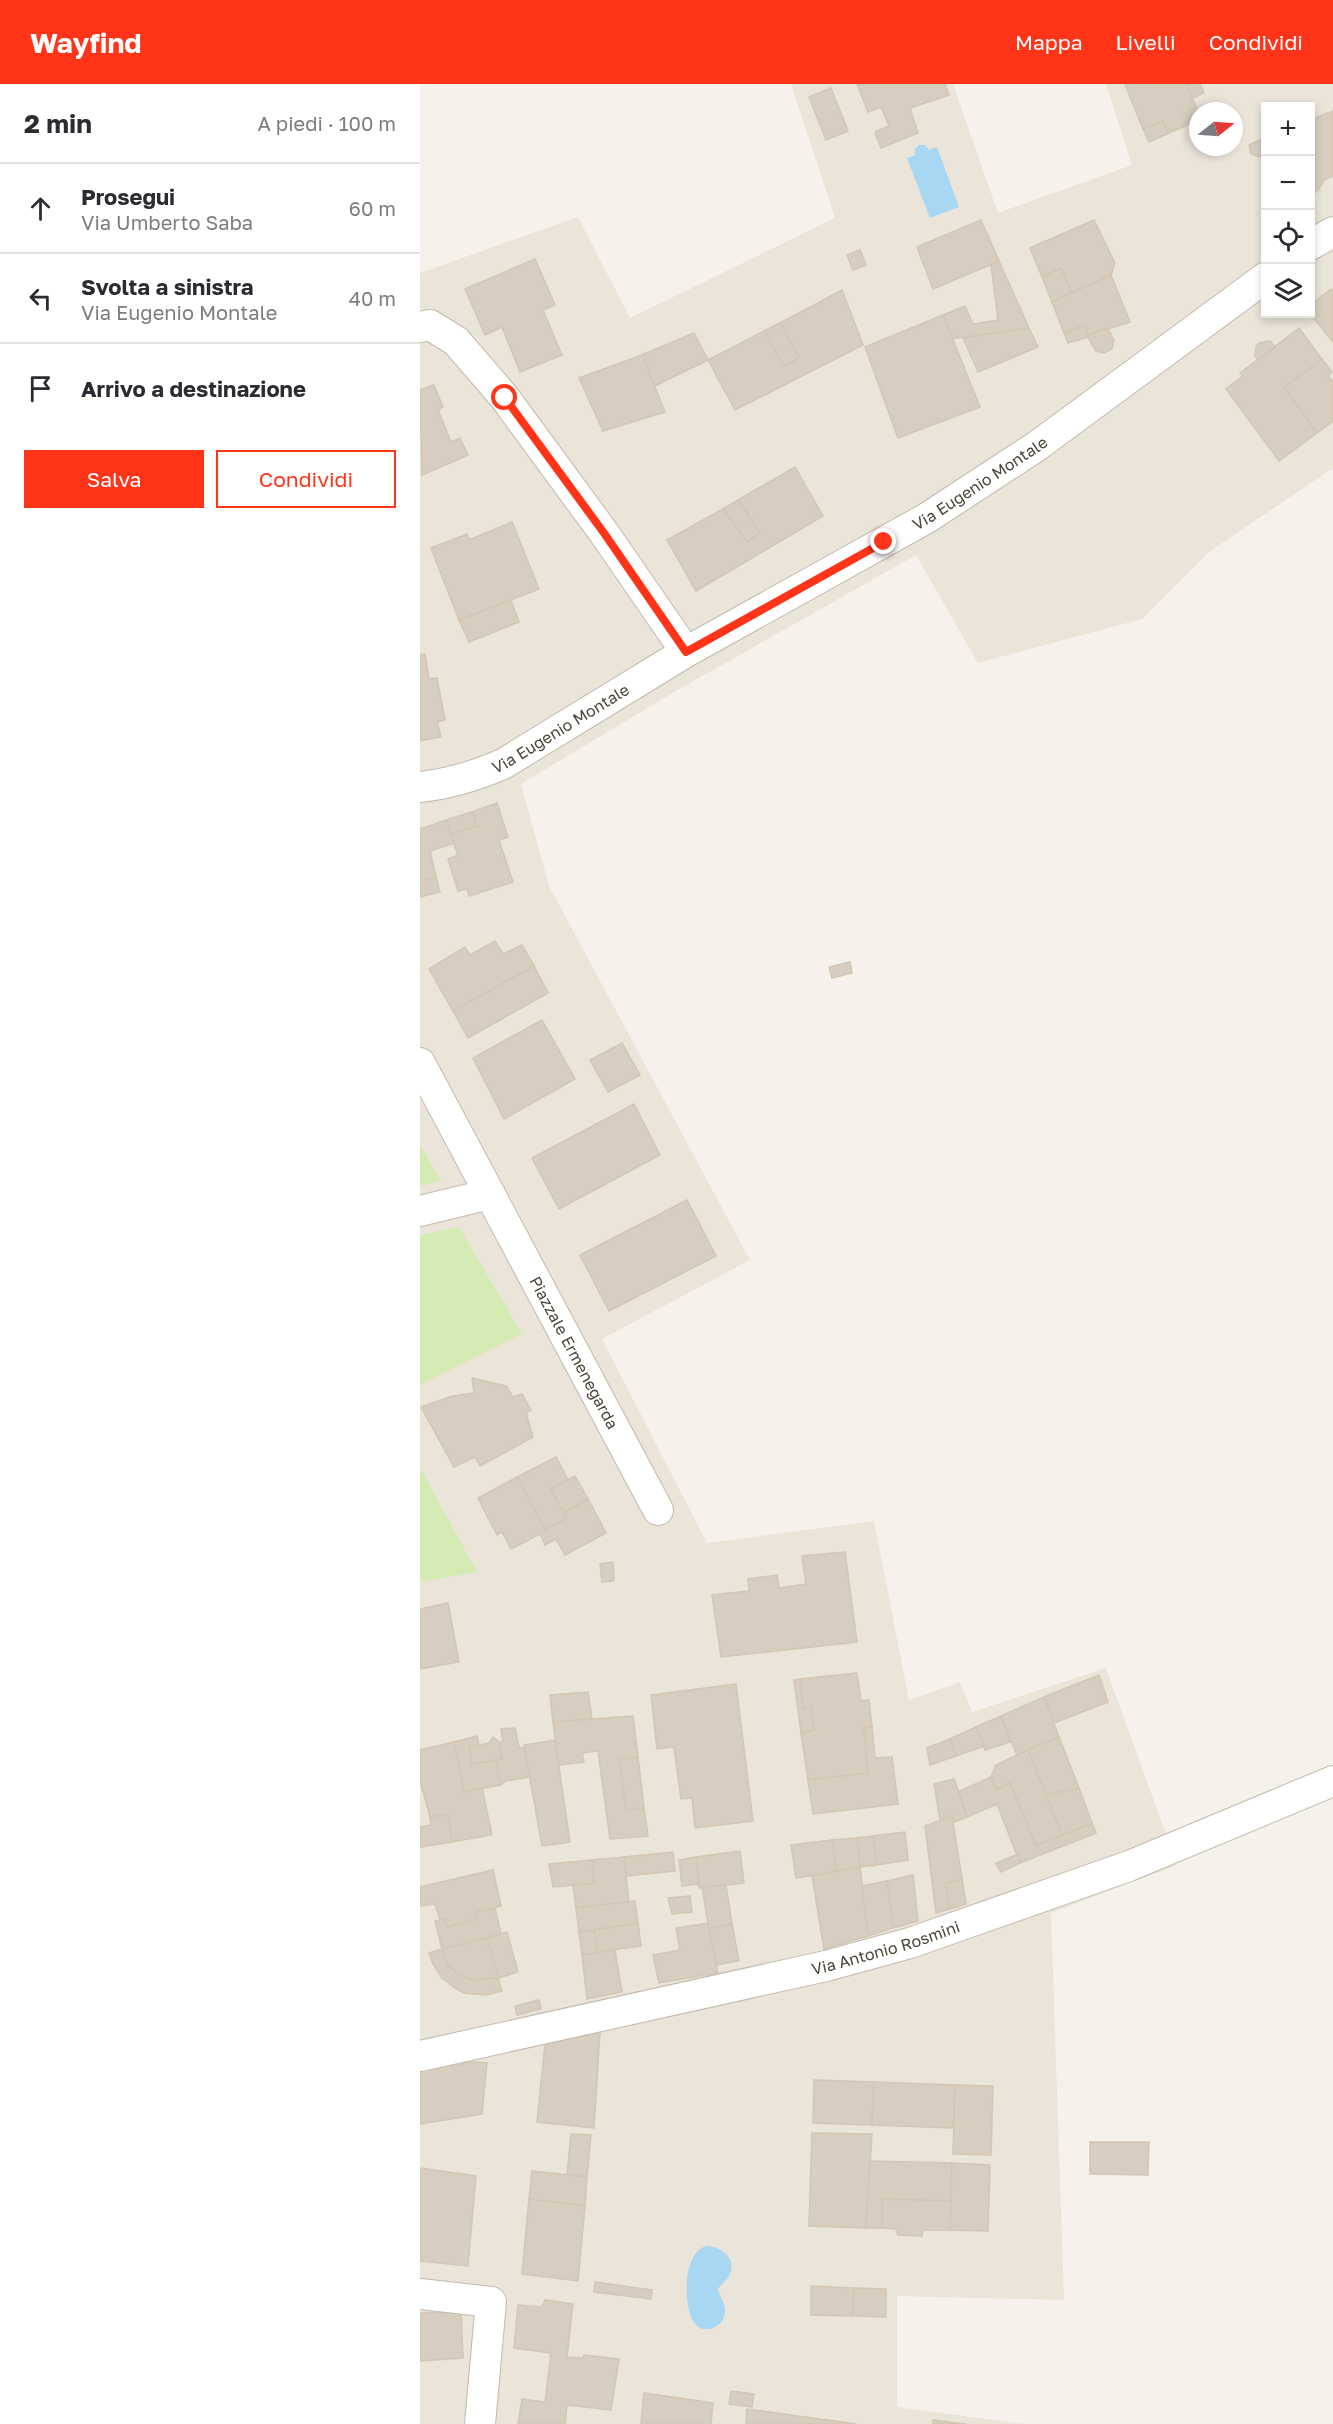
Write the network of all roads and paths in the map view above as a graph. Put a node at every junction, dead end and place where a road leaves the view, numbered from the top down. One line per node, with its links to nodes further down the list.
1 (1333, 232): 2 (street)
2 (1315, 243)
3 (1261, 281): 5 (street, Via Eugenio Montale)
4 (420, 327): 5 (street)
5 (686, 652): 6 (street, Via Eugenio Montale)
6 (420, 787)
7 (420, 1063): 8 (street, Piazzale Ermenegarda)
8 (490, 1194): 9 (street); 10 (street, Piazzale Ermenegarda)
9 (420, 1212)
10 (658, 1510)
11 (1333, 1781): 12 (street, Via Antonio Rosmini)
12 (420, 2056)
13 (420, 2294): 14 (street)
14 (480, 2424)

